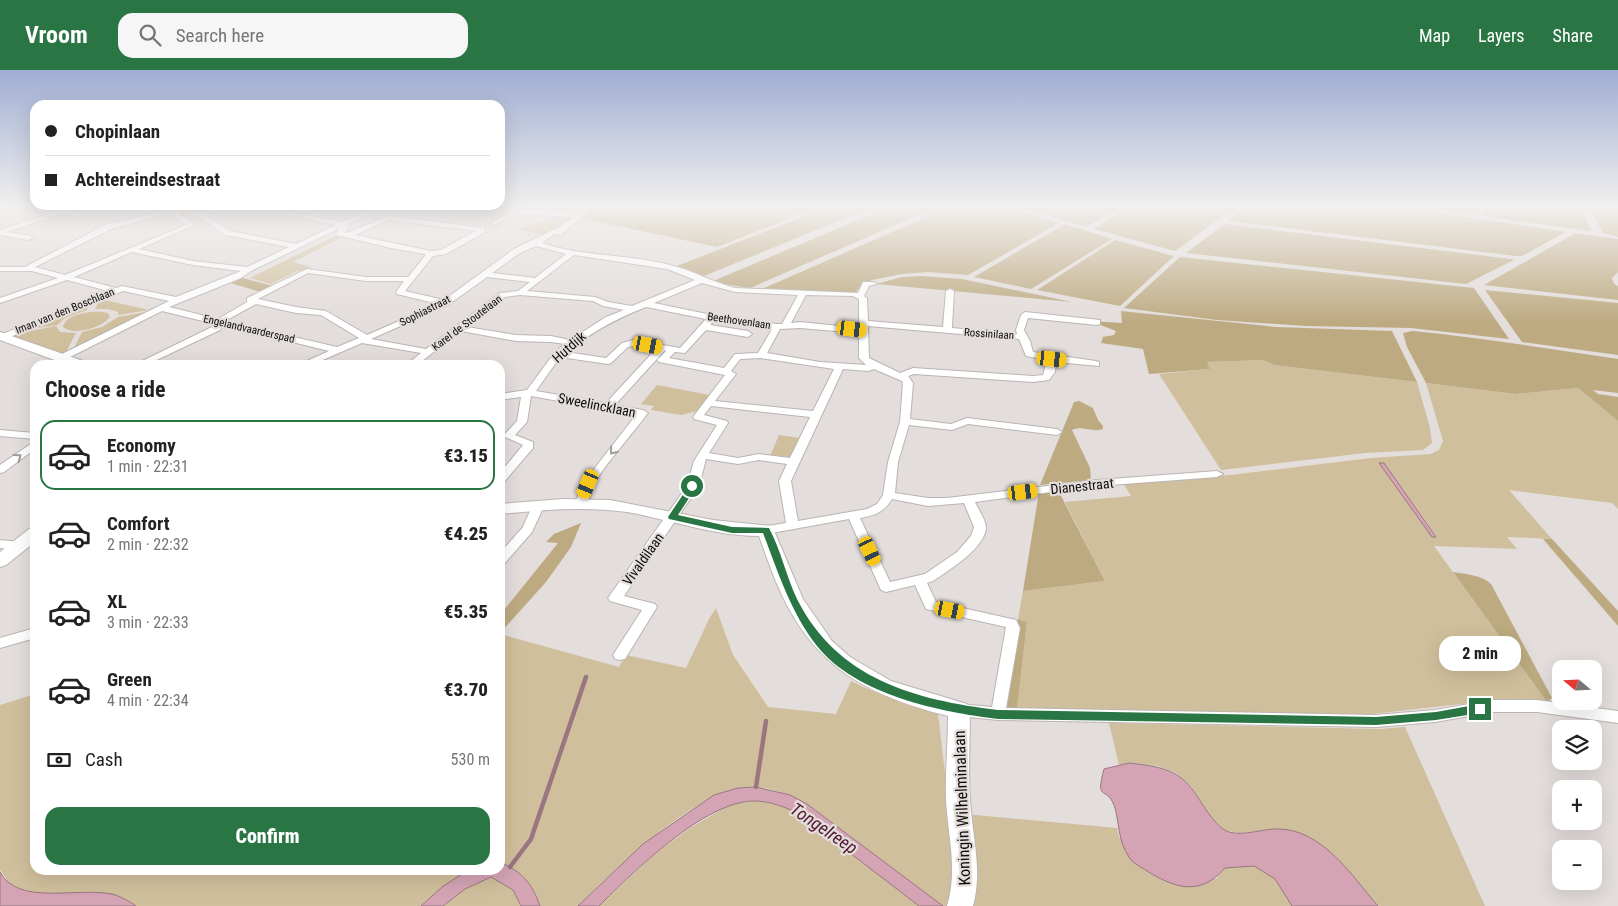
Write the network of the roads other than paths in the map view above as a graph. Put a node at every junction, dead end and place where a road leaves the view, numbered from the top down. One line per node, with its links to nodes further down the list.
1 (73, 245): 13 (street)
2 (144, 245): 9 (street)
3 (291, 245): 8 (street)
4 (389, 245): 11 (street)
5 (456, 245): 11 (street)
6 (536, 245): 15 (street, Sophiastraat)
7 (542, 245): 10 (street)
8 (296, 246): 14 (street)
9 (132, 250): 14 (street); 16 (street)
10 (572, 253): 18 (street, Karel de Stoutelaan); 19 (street)
11 (429, 254): 17 (street)
12 (0, 269): 13 (street)
13 (26, 269): 16 (street)
14 (248, 269): 26 (street)
15 (485, 274): 18 (street); 29 (street, Sophiastraat)
16 (66, 278): 21 (street); 28 (street)
17 (410, 279): 27 (street); 29 (street)
18 (536, 280): 24 (street, Karel de Stoutelaan)
19 (702, 280): 23 (street); 30 (street, Hutdijk)
20 (873, 284): 25 (street)
21 (115, 290): 26 (street, Iman van den Boschlaan); 42 (street, Iman van den Boschlaan)
22 (950, 291): 40 (street)
23 (804, 292): 25 (street); 36 (street)
24 (520, 293): 32 (street); 39 (street, Karel de Stoutelaan)
25 (860, 296): 38 (street)
26 (177, 300): 31 (street)
27 (252, 300): 35 (street); 44 (street)
28 (0, 301)
29 (445, 303): 44 (street, Sophiastraat)
30 (645, 304): 32 (street, Hutdijk); 33 (street, Beethovenlaan)
31 (161, 308): 35 (street, Engelandvaarderspad); 52 (street)
32 (633, 308): 45 (street, Hutdijk)
33 (712, 318): 36 (street, Beethovenlaan); 37 (street)
34 (1097, 322): 43 (street, Rossinilaan)
35 (220, 323): 48 (street, Engelandvaarderspad); 55 (street)
36 (781, 326): 38 (street, Beethovenlaan); 51 (street)
37 (704, 327): 41 (street, Beethovenlaan); 47 (street)
38 (864, 327): 40 (street, Rossinilaan); 60 (street)
39 (460, 328): 45 (street); 49 (street, Karel de Stoutelaan)
40 (947, 331): 43 (street, Rossinilaan)
41 (748, 334)
42 (1, 336): 52 (street)
43 (1022, 336): 53 (street)
44 (364, 339): 48 (street, Sophiastraat); 49 (street, Sophiastraat)
45 (572, 343): 50 (street, Hutdijk)
46 (662, 348): 47 (street); 50 (street); 66 (street)
47 (673, 349): 61 (street)
48 (337, 350): 56 (street, Sophiastraat)
49 (428, 352): 57 (street, Karel de Stoutelaan)
50 (558, 354): 63 (street, Hutdijk)
51 (761, 355): 59 (street); 61 (street)
52 (61, 358): 54 (street)
53 (1052, 359): 58 (street); 62 (street)
54 (67, 360)
55 (150, 360)
56 (314, 360)
57 (418, 360)
58 (1096, 364)
59 (840, 365): 60 (street); 67 (street)
60 (874, 365): 62 (street)
61 (726, 371): 65 (street)
62 (900, 376): 68 (street)
63 (528, 394): 64 (street, Sweelincklaan); 66 (street, Sweelincklaan); 76 (street, Hutdijk)
64 (505, 396)
65 (709, 402): 67 (street); 73 (street)
66 (608, 407): 80 (street, Sweelincklaan, one-way to 80)
67 (817, 415): 74 (street)
68 (905, 422): 69 (street); 78 (street)
69 (1056, 432)
70 (0, 433): 71 (street)
71 (30, 436)
72 (30, 448): 75 (street, one-way to 72)
73 (704, 455): 74 (street); 84 (street)
74 (792, 462): 85 (street)
75 (0, 470)
76 (505, 474)
77 (1217, 474): 79 (street, Dianestraat)
78 (889, 495): 79 (street, Dianestraat); 83 (street)
79 (968, 499): 92 (street)
80 (580, 504): 81 (street); 84 (street)
81 (538, 506): 82 (street); 90 (street)
82 (505, 509)
83 (853, 516): 85 (street); 92 (street)
84 (672, 517): 86 (street); 95 (street, Vivaldilaan)
85 (793, 526): 86 (street)
86 (766, 530): 96 (street)
87 (30, 537): 89 (street)
88 (0, 544): 89 (street)
89 (19, 546): 91 (street)
90 (505, 555)
91 (0, 562)
92 (920, 581): 97 (street)
93 (30, 634): 94 (street)
94 (0, 643)
95 (620, 655)
96 (959, 710): 97 (street); 99 (street, Koningin Wilhelminalaan)
97 (998, 714): 98 (street)
98 (1618, 717)
99 (960, 906)

